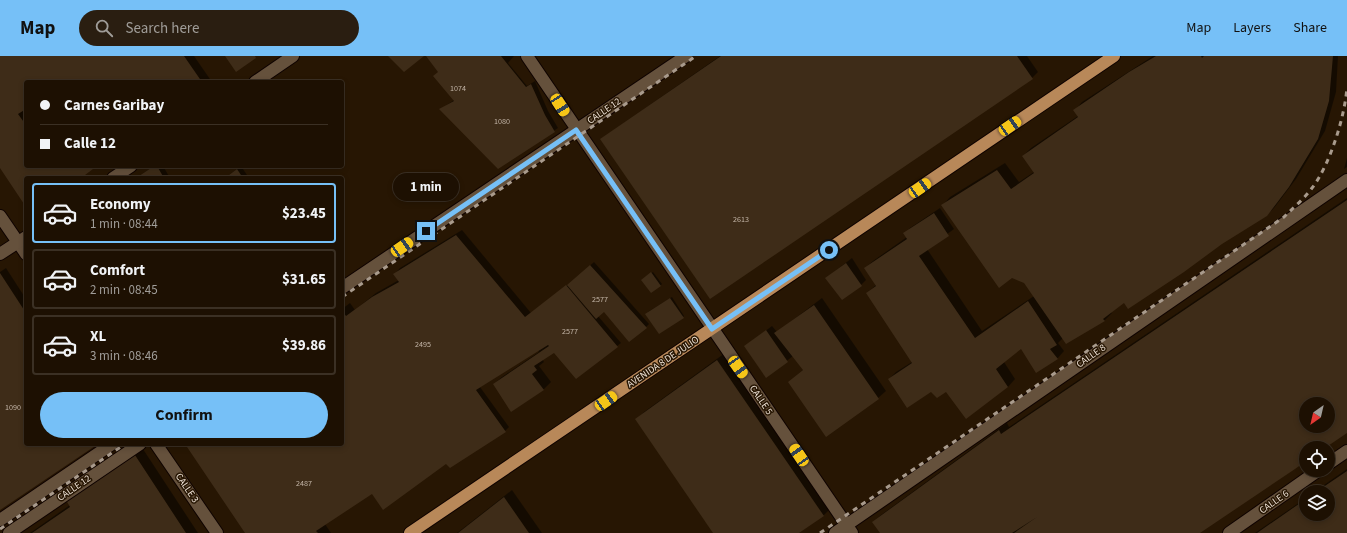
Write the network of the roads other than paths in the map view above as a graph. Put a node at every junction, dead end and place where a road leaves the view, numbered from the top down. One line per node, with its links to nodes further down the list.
1 (293, 56): 5 (street)
2 (527, 56): 6 (street, CALLE 5)
3 (686, 56): 6 (street, CALLE 12)
4 (1114, 56): 14 (main road, AVENIDA 8 DE JULIO)
5 (258, 80)
6 (576, 130): 13 (street, CALLE 12); 14 (street, CALLE 5)
7 (128, 168): 8 (street)
8 (116, 176)
9 (1347, 180): 22 (street, CALLE 8)
10 (0, 216): 11 (street)
11 (22, 240): 12 (street)
12 (0, 254)
13 (344, 287)
14 (712, 329): 22 (street, CALLE 5); 25 (main road, AVENIDA 8 DE JULIO)
15 (109, 446): 21 (street, CALLE 12)
16 (137, 446): 23 (street, CALLE 12)
17 (157, 446): 24 (street, CALLE 3)
18 (1347, 451): 19 (street)
19 (1335, 459)
20 (1309, 477): 27 (street, CALLE 6)
21 (0, 520)
22 (849, 529): 26 (street, CALLE 8)
23 (9, 533)
24 (217, 533)
25 (410, 533)
26 (835, 533)
27 (1228, 533)

